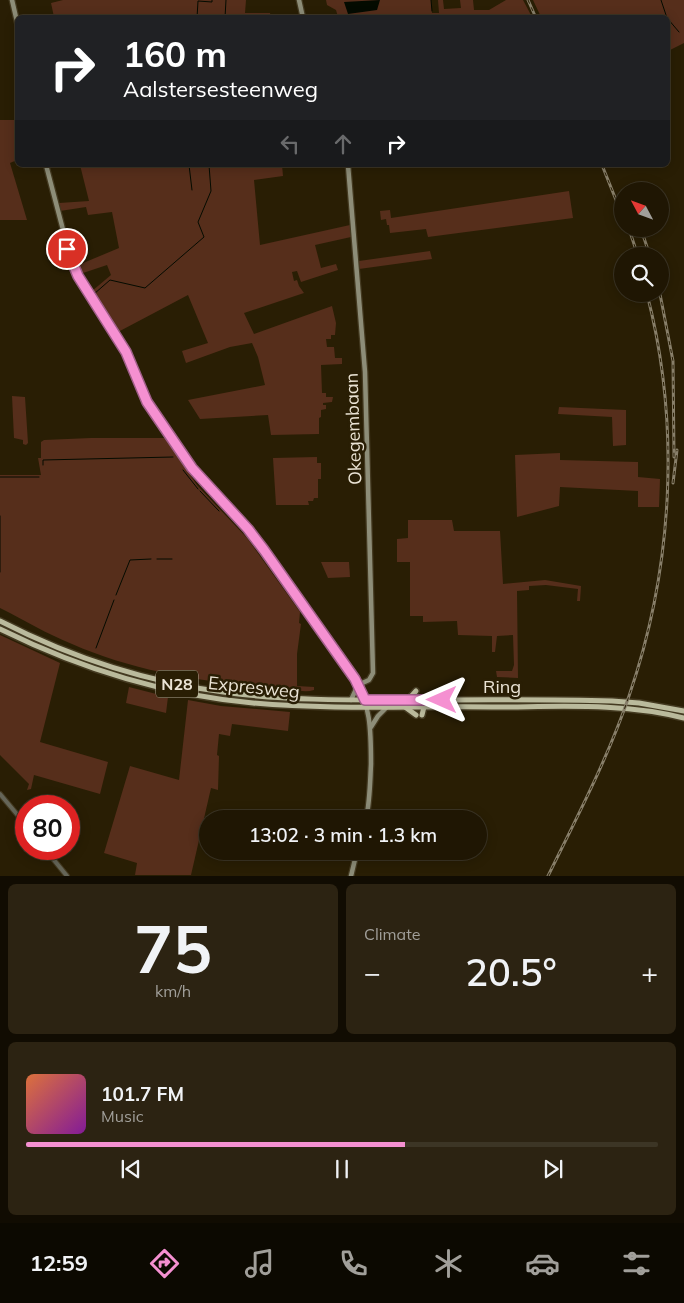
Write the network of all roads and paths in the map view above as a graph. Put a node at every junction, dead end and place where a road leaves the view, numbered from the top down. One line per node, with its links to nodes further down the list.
1 (12, 0): 3 (main road)
2 (299, 0): 4 (main road)
3 (15, 15)
4 (302, 15)
5 (47, 167): 9 (main road)
6 (348, 167): 9 (main road, Okegembaan)
7 (0, 621): 11 (highway, Expresweg / N28)
8 (0, 629): 13 (highway, Expresweg / N28)
9 (358, 685): 11 (main road); 13 (main road)
10 (416, 692): 12 (highway)
11 (351, 700): 13 (highway, Expresweg / N28)
12 (408, 700): 13 (highway, Ring / N28); 17 (highway, Ring / N28)
13 (366, 703): 14 (highway, Ring / N28); 19 (main road)
14 (388, 706): 15 (highway, Ring / N28); 19 (main road)
15 (404, 707): 16 (highway, Ring / N28); 16 (highway)
16 (424, 707): 18 (highway, Ring / N28)
17 (684, 711)
18 (684, 718)
19 (370, 728): 21 (main road)
20 (0, 794): 22 (street)
21 (367, 810)
22 (15, 812)
23 (54, 860): 25 (street)
24 (355, 860): 26 (main road)
25 (67, 876)
26 (351, 876)

